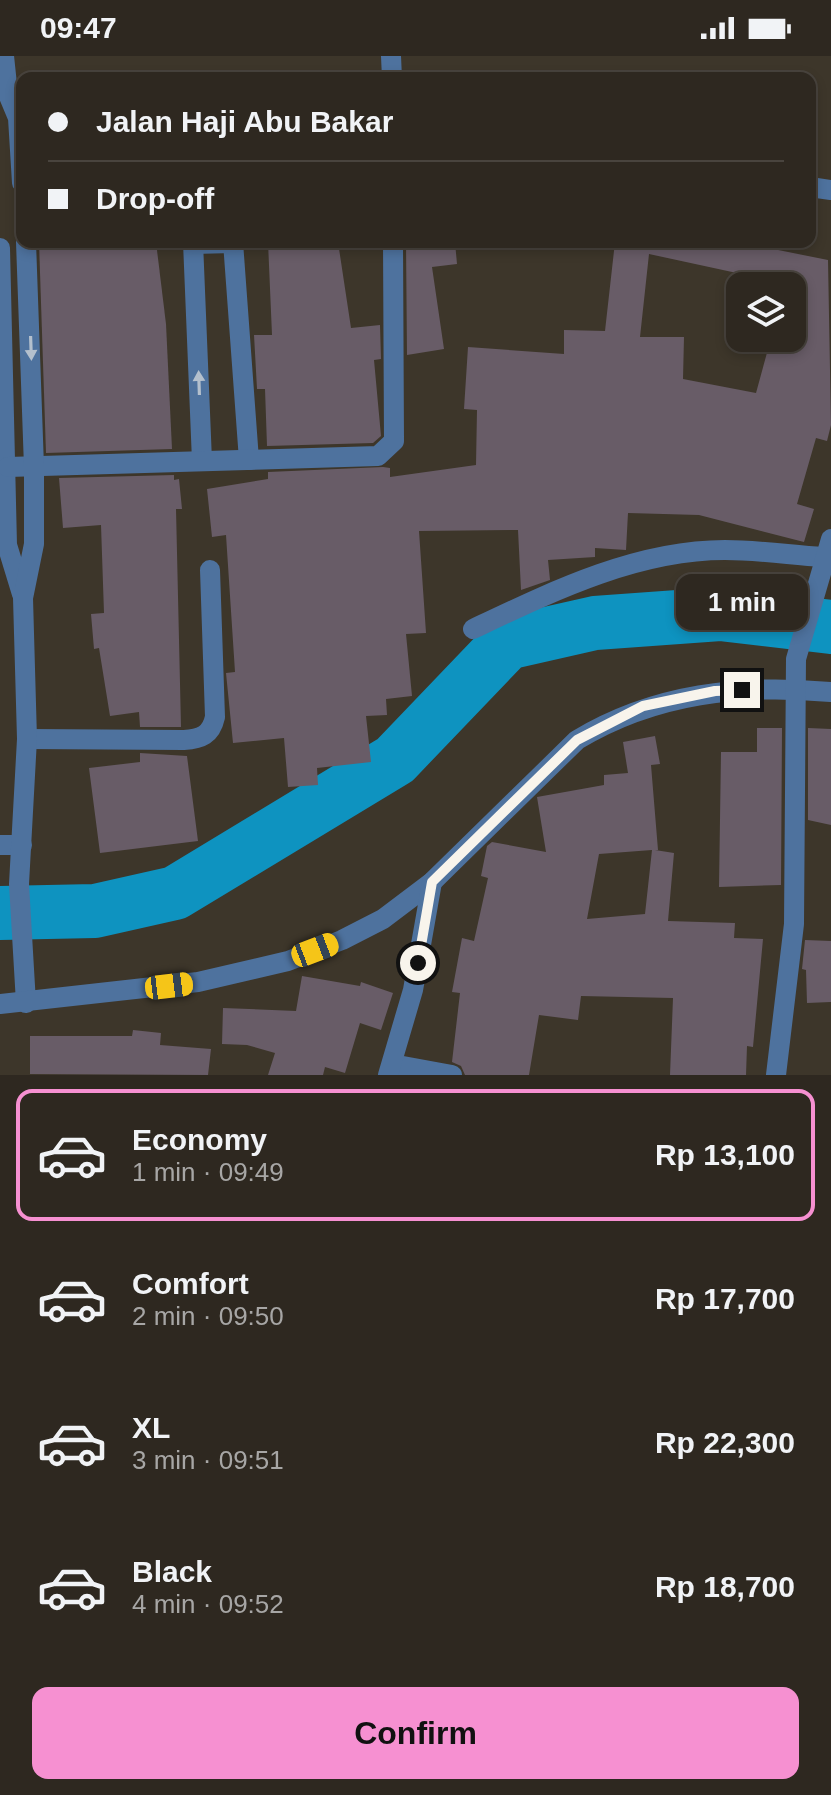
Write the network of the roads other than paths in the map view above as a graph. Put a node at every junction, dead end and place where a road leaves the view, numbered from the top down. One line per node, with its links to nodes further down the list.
1 (4, 56): 2 (street)
2 (10, 111): 3 (street)
3 (16, 147)
4 (0, 248): 10 (street)
5 (26, 248): 9 (street)
6 (193, 248): 12 (street, one-way to 6)
7 (233, 248): 11 (street)
8 (393, 248): 11 (street)
9 (29, 291): 10 (street); 14 (street, one-way to 14)
10 (1, 293): 13 (street)
11 (249, 460): 12 (street)
12 (202, 461): 14 (street)
13 (8, 467): 14 (street); 16 (street)
14 (34, 467): 15 (street)
15 (34, 544): 16 (street); 20 (street)
16 (4, 545): 20 (street)
17 (827, 548): 19 (street); 21 (street)
18 (210, 570): 24 (street)
19 (820, 589): 22 (street)
20 (23, 598): 24 (street)
21 (473, 629)
22 (795, 689): 23 (street); 27 (street); 32 (street)
23 (831, 692)
24 (27, 739): 26 (street)
25 (0, 845): 26 (street)
26 (22, 845): 28 (street)
27 (432, 882): 28 (street); 30 (street)
28 (26, 1003): 29 (street)
29 (0, 1004)
30 (390, 1069): 31 (street)
31 (452, 1075)
32 (776, 1075)

